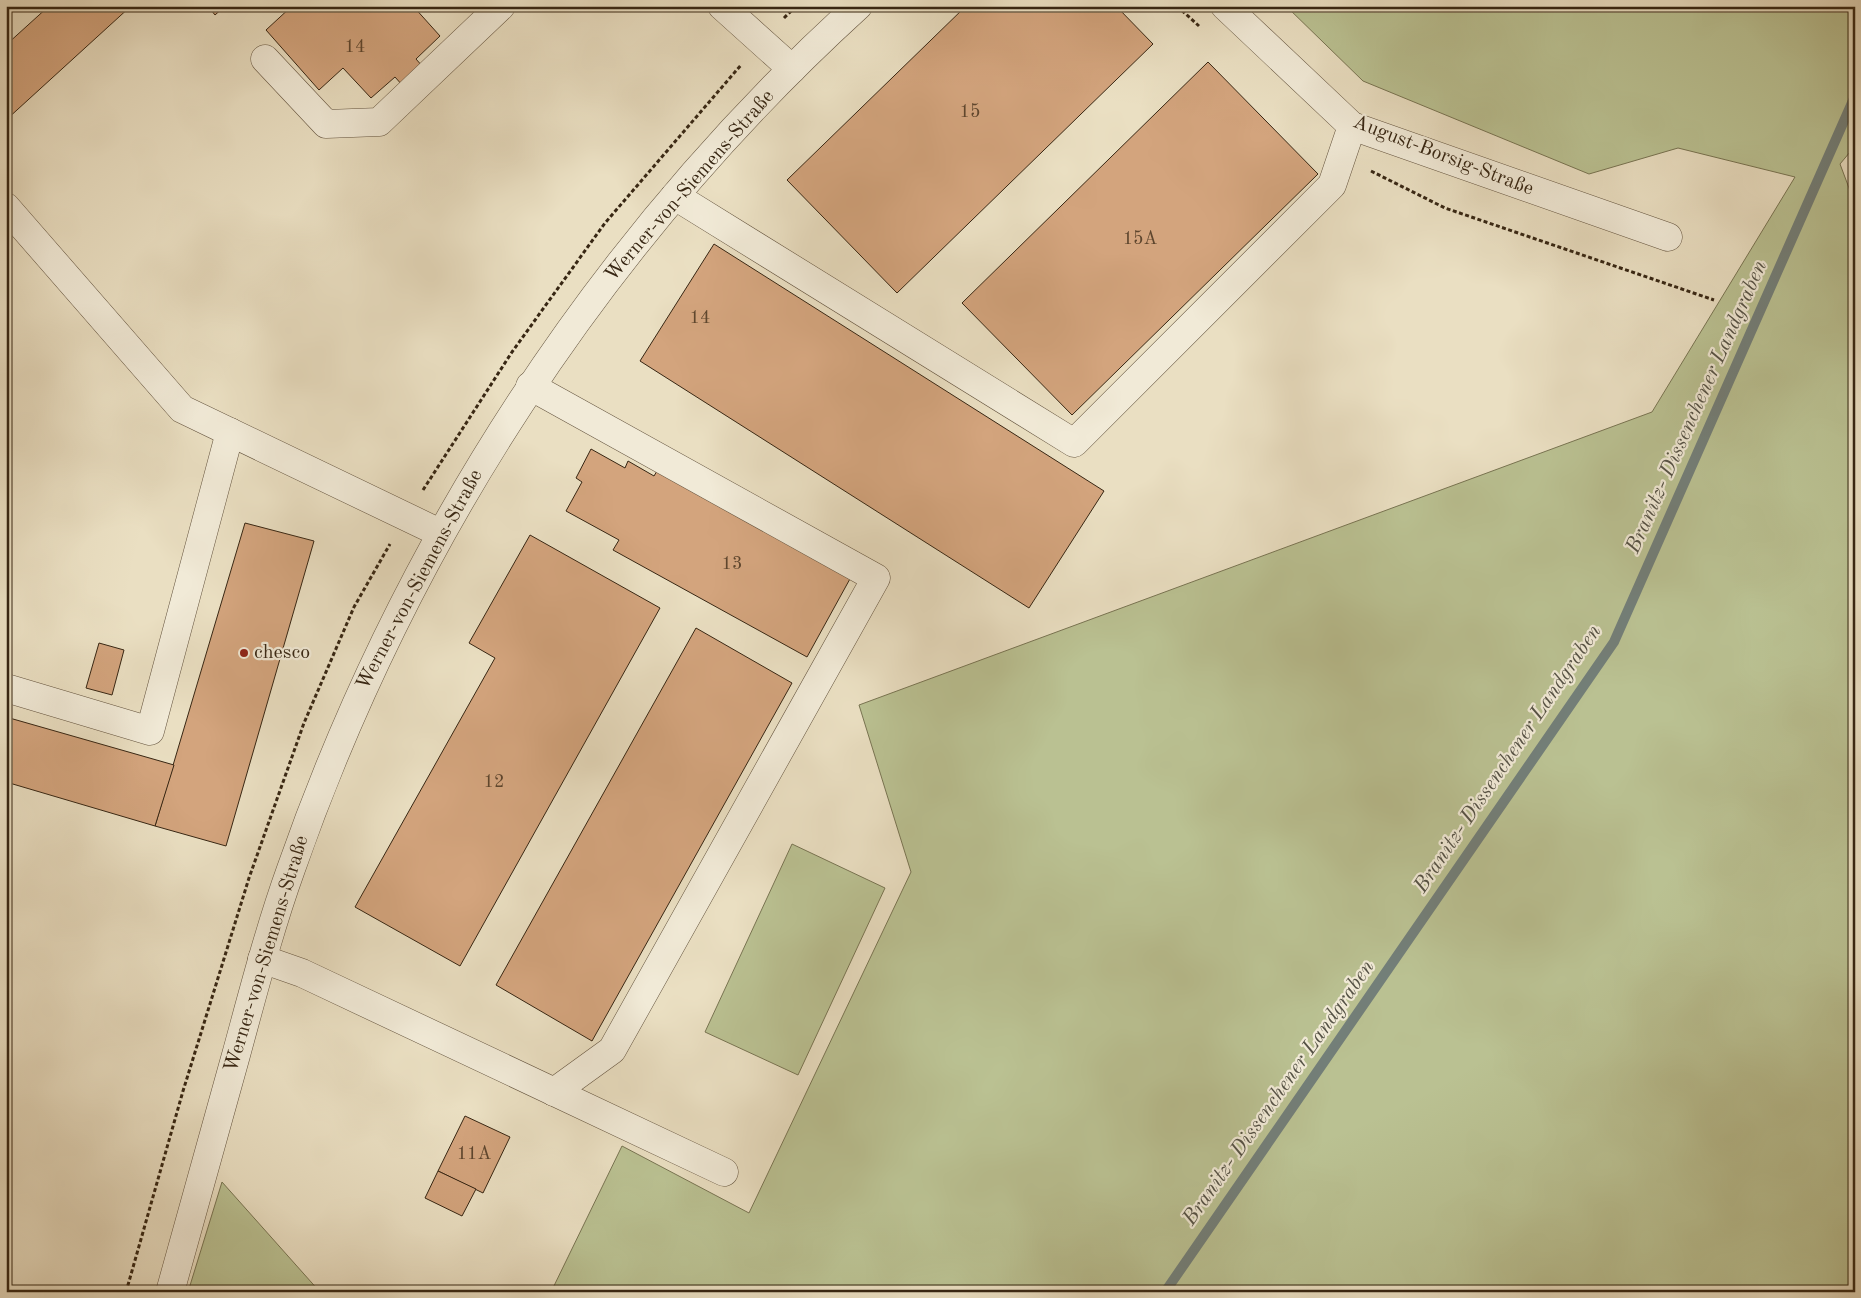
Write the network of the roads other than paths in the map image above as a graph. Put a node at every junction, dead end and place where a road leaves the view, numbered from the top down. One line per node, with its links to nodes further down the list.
1 (501, 6): 5 (street)
2 (722, 6): 6 (street)
3 (858, 6): 6 (street, Werner-von-Siemens-Straße)
4 (1225, 6): 7 (street, August-Borsig-Straße)
5 (266, 58)
6 (792, 69): 8 (street, Werner-von-Siemens-Straße)
7 (1352, 126): 8 (street); 10 (street, August-Borsig-Straße)
8 (674, 196): 11 (street, Werner-von-Siemens-Straße)
9 (6, 207): 12 (street)
10 (1668, 237)
11 (530, 386): 13 (street, Werner-von-Siemens-Straße); 16 (street)
12 (230, 432): 13 (street); 14 (street)
13 (440, 533): 15 (street, Werner-von-Siemens-Straße)
14 (6, 688)
15 (262, 959): 16 (street); 18 (street, Werner-von-Siemens-Straße)
16 (554, 1092): 17 (street)
17 (724, 1172)
18 (170, 1292)

